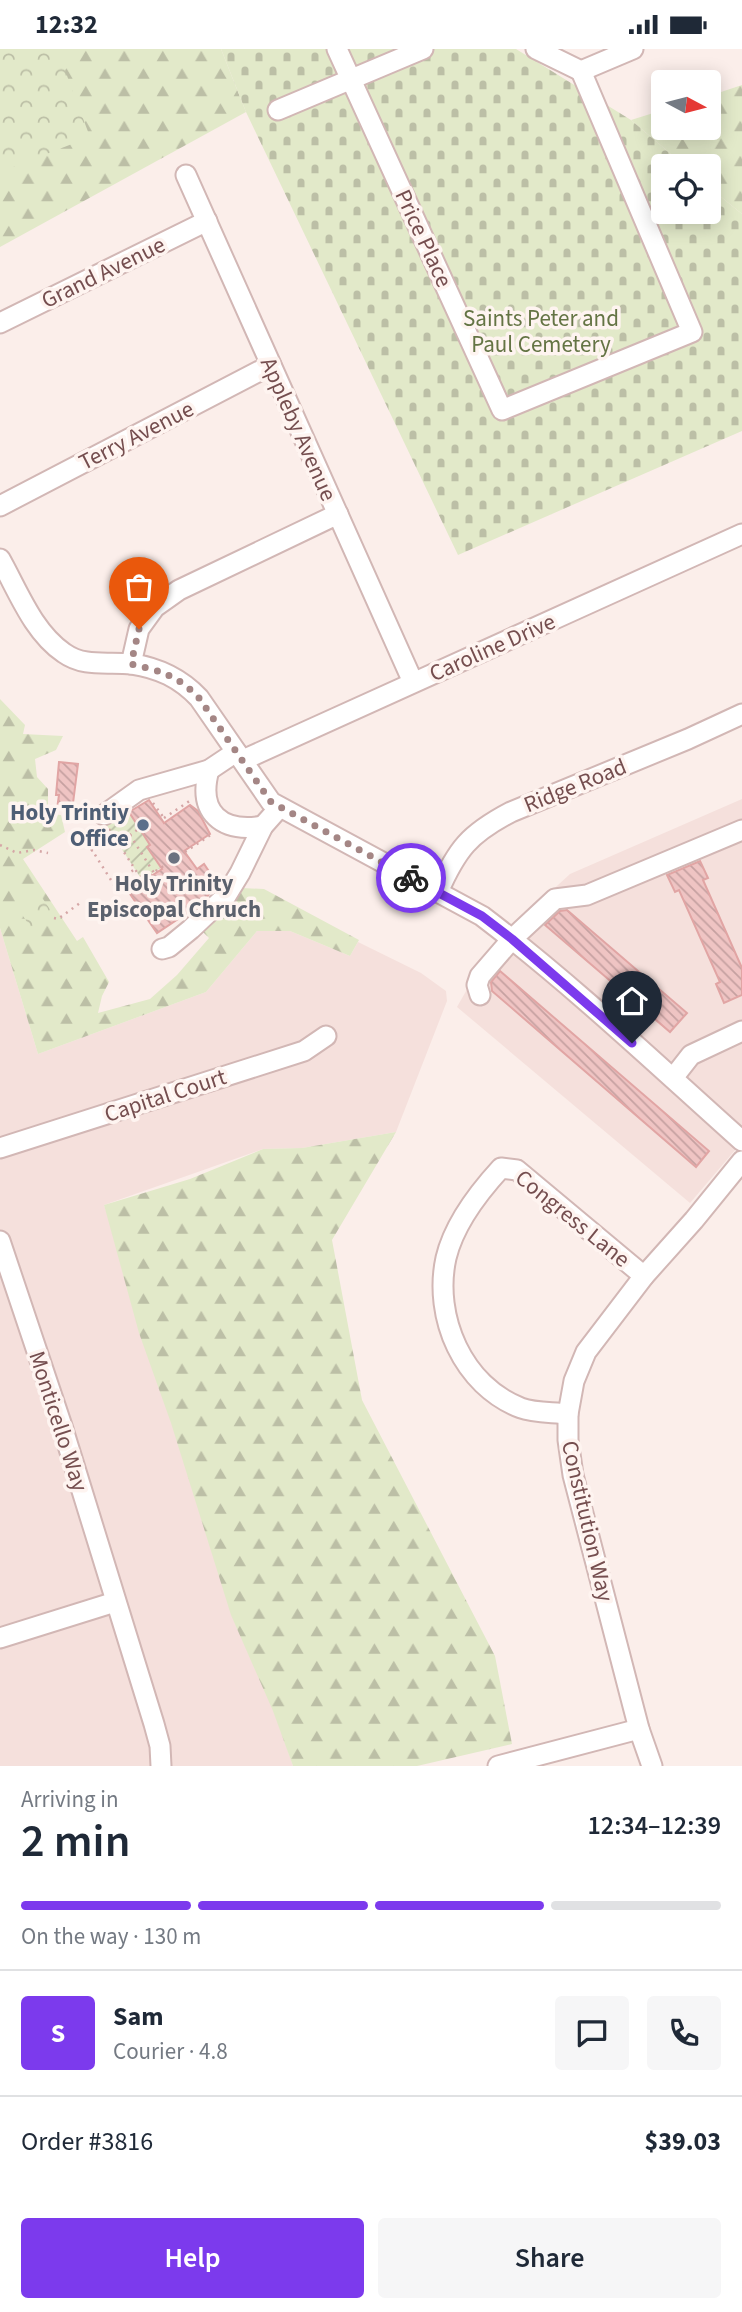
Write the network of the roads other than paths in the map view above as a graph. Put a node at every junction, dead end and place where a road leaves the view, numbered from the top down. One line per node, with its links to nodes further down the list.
1 (337, 49): 6 (street)
2 (423, 49): 6 (street)
3 (536, 49): 5 (street)
4 (633, 49): 5 (street)
5 (581, 71): 6 (street, Price Place)
6 (351, 81): 7 (street)
7 (278, 110)
8 (186, 175): 9 (street, Appleby Avenue)
9 (206, 221): 10 (street, Grand Avenue); 11 (street, Appleby Avenue)
10 (0, 323)
11 (271, 365): 12 (street, Terry Avenue); 13 (street, Appleby Avenue)
12 (0, 506)
13 (338, 514): 16 (street); 17 (street, Appleby Avenue)
14 (742, 534): 17 (street, Caroline Drive)
15 (0, 559): 16 (street)
16 (131, 664): 19 (street)
17 (413, 682): 19 (street, Caroline Drive)
18 (742, 714): 25 (street, Ridge Road)
19 (240, 756): 20 (street, Caroline Drive); 21 (street)
20 (209, 770): 22 (street, Caroline Drive); 23 (street)
21 (279, 808): 23 (street); 25 (street)
22 (104, 815)
23 (263, 826): 27 (street)
24 (742, 829): 26 (street)
25 (438, 893): 26 (street)
26 (512, 939): 28 (street); 31 (street)
27 (162, 949)
28 (480, 995)
29 (742, 1031): 31 (street)
30 (326, 1035): 33 (street, Capital Court)
31 (673, 1077): 32 (street)
32 (742, 1141)
33 (0, 1148)
34 (742, 1161): 36 (street, Constitution Way)
35 (0, 1241): 38 (street, Monticello Way)
36 (644, 1276): 37 (street, Constitution Way); 37 (street, Congress Lane)
37 (568, 1414): 40 (street, Constitution Way)
38 (115, 1602): 39 (street); 41 (street, Monticello Way)
39 (0, 1638)
40 (639, 1729): 42 (street); 43 (street, Constitution Way)
41 (161, 1766)
42 (498, 1766)
43 (652, 1766)

